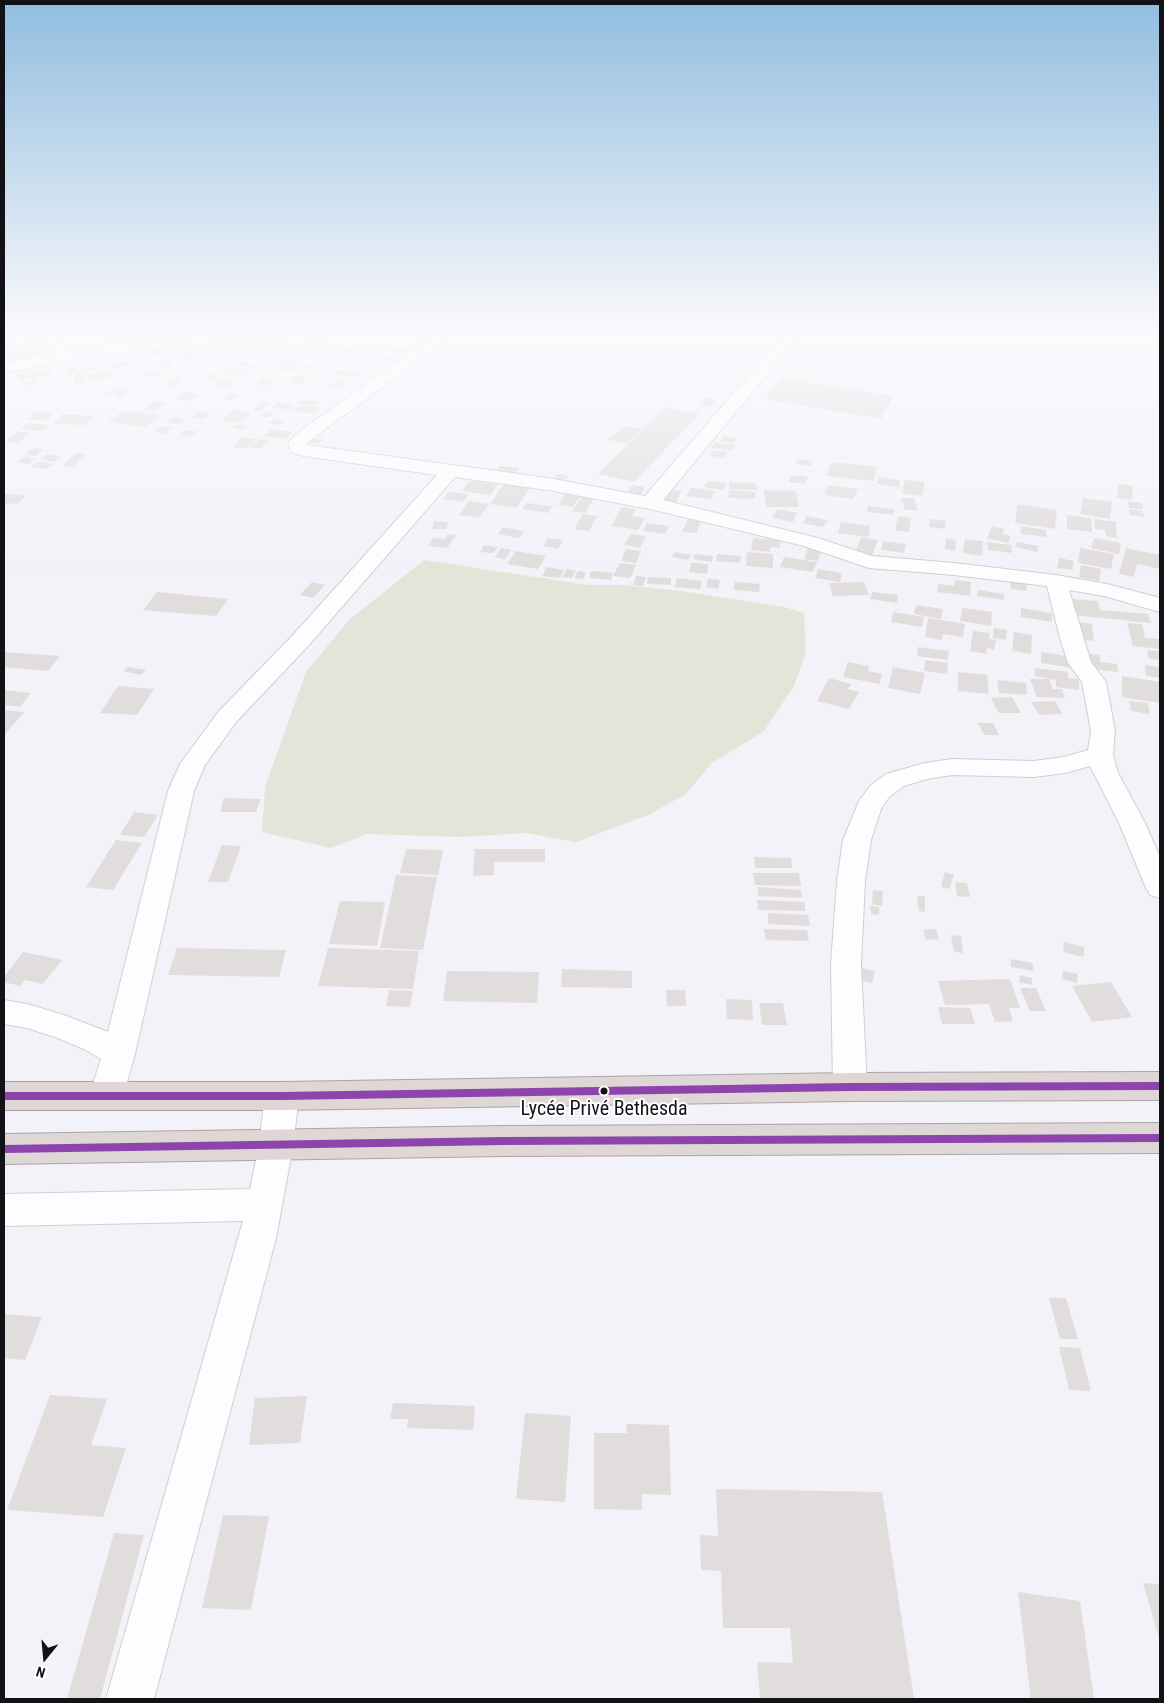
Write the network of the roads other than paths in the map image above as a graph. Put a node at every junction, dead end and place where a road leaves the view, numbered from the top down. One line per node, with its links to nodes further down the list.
1 (339, 411): 3 (street)
2 (727, 411): 4 (street)
3 (450, 471): 4 (street); 10 (street)
4 (650, 503): 5 (street)
5 (1056, 581): 6 (street); 7 (street)
6 (1160, 605)
7 (1100, 755): 8 (street); 12 (street)
8 (1160, 888)
9 (4, 1012): 10 (street)
10 (119, 1054): 14 (street)
11 (1160, 1086): 12 (highway)
12 (850, 1088): 15 (highway)
13 (4, 1096): 14 (highway)
14 (106, 1096): 15 (highway)
15 (282, 1096): 17 (street)
16 (1160, 1138): 17 (highway)
17 (276, 1146): 18 (highway); 19 (street)
18 (4, 1149)
19 (265, 1205): 20 (street); 21 (street)
20 (4, 1210)
21 (130, 1699)

